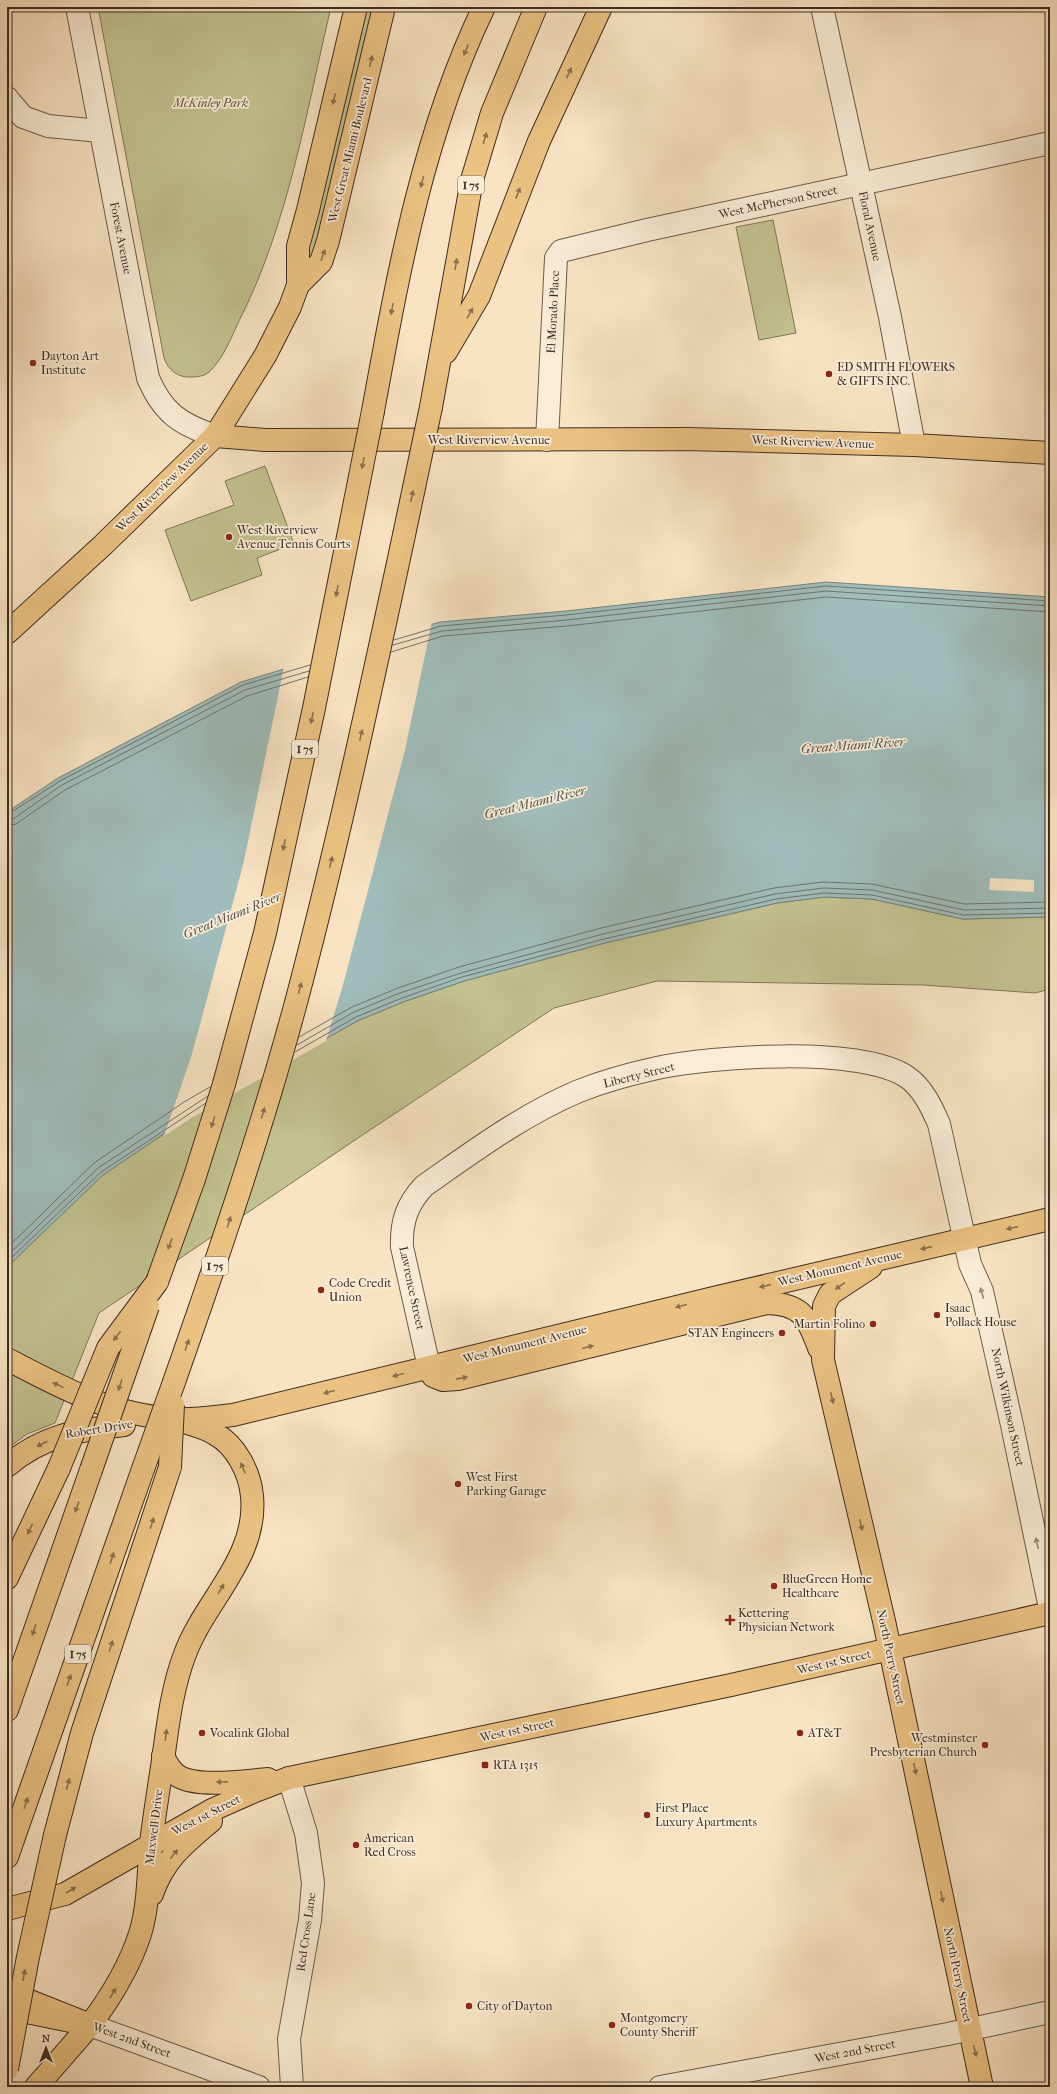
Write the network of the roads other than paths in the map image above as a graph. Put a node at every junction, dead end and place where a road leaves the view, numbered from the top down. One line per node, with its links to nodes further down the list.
1 (77, 7): 9 (street, Forest Avenue)
2 (356, 7): 13 (main road, West Great Miami Boulevard, one-way to 13)
3 (384, 7): 13 (main road, West Great Miami Boulevard, one-way to 3)
4 (536, 7): 14 (main road, I 75, one-way to 4)
5 (601, 7): 14 (main road, one-way to 5)
6 (822, 7): 11 (street, Floral Avenue)
7 (482, 9): 25 (main road, I 75, one-way to 25, bridge)
8 (7, 98): 9 (street)
9 (100, 131): 15 (street, Forest Avenue)
10 (1050, 143): 11 (street, West McPherson Street)
11 (861, 184): 12 (street, West McPherson Street); 17 (street, Floral Avenue)
12 (646, 230): 16 (street, El Morado Place)
13 (298, 285): 15 (main road, West Great Miami Boulevard)
14 (438, 372): 29 (main road, I 75, one-way to 14, bridge)
15 (215, 436): 16 (main road, West Riverview Avenue); 19 (main road, West Riverview Avenue)
16 (547, 440): 17 (main road, West Riverview Avenue)
17 (914, 445): 18 (main road, West Riverview Avenue)
18 (1050, 453)
19 (7, 633)
20 (907, 1077): 21 (street, Liberty Street); 23 (street, North Wilkinson Street)
21 (407, 1209): 28 (street, Lawrence Street)
22 (1050, 1219): 23 (main road, West Monument Avenue, one-way to 23)
23 (964, 1239): 24 (main road, West Monument Avenue, one-way to 24); 33 (street, North Wilkinson Street, one-way to 23)
24 (885, 1258): 27 (main road, North Perry Street, one-way to 27); 28 (main road, West Monument Avenue, one-way to 28)
25 (157, 1282): 32 (main road, one-way to 32, bridge); 36 (main road, I 75, one-way to 36, bridge)
26 (7, 1359): 30 (main road, West Monument Avenue, one-way to 26)
27 (823, 1360): 28 (main road, one-way to 27); 35 (main road, North Perry Street, one-way to 35)
28 (430, 1367): 30 (main road, West Monument Avenue, one-way to 30)
29 (174, 1382): 41 (main road, I 75, one-way to 29, bridge); 49 (main road, one-way to 29, bridge)
30 (175, 1419): 31 (main road, Robert Drive, one-way to 31); 37 (main road, Maxwell Drive, one-way to 30)
31 (7, 1466)
32 (7, 1578)
33 (1050, 1608)
34 (1050, 1613): 35 (main road, West 1st Street)
35 (890, 1649): 38 (main road, West 1st Street); 48 (main road, North Perry Street, one-way to 48)
36 (7, 1710)
37 (163, 1756): 38 (main road, one-way to 37); 40 (main road, Maxwell Drive)
38 (289, 1778): 39 (main road, West 1st Street); 52 (street, Red Cross Lane)
39 (255, 1791): 40 (main road, West 1st Street); 43 (main road, one-way to 39)
40 (151, 1843): 42 (main road, West 1st Street, one-way to 40); 43 (main road, Maxwell Drive)
41 (10, 1848)
42 (7, 1909)
43 (145, 1914): 47 (main road, Maxwell Drive, one-way to 43)
44 (7, 1992): 47 (main road, West 2nd Street)
45 (7, 2008): 47 (main road)
46 (1050, 2012): 48 (street, West 2nd Street)
47 (90, 2025): 50 (main road, Maxwell Drive); 51 (street, West 2nd Street)
48 (970, 2030): 53 (street, West 2nd Street); 54 (main road, North Perry Street, one-way to 54)
49 (7, 2068)
50 (36, 2087)
51 (259, 2087)
52 (292, 2087)
53 (660, 2087)
54 (982, 2087)

